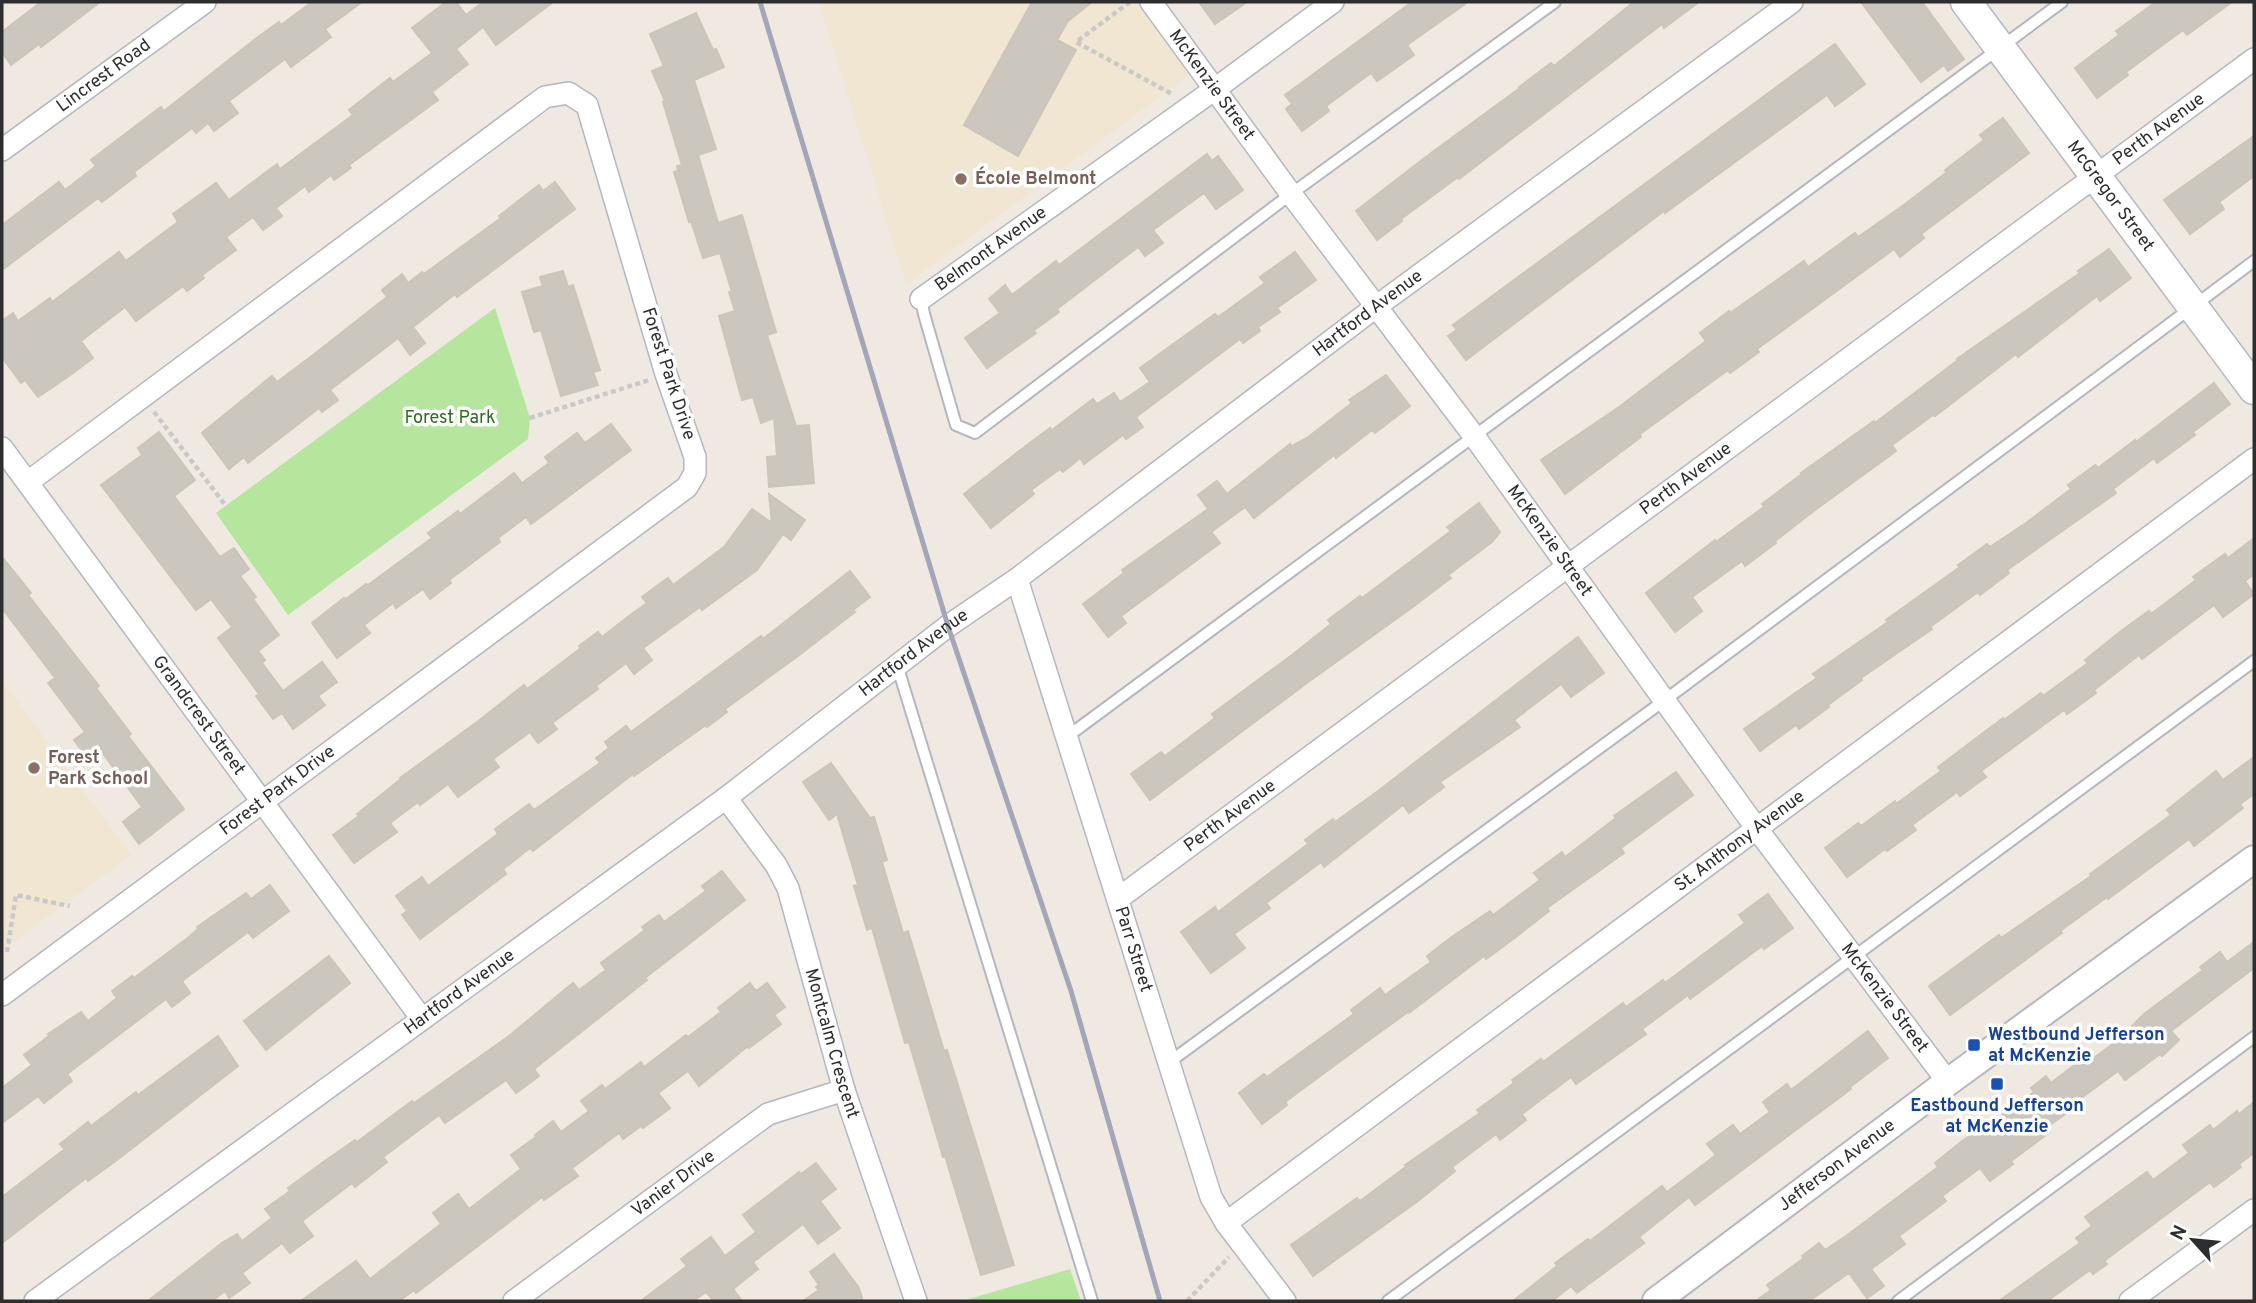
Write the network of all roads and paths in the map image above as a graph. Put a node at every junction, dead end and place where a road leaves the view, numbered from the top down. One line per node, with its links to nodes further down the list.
1 (205, 2): 13 (street, Lincrest Road)
2 (1130, 2): 12 (path)
3 (1151, 2): 11 (street, McKenzie Street)
4 (1333, 2): 11 (street, Belmont Avenue)
5 (1555, 2): 15 (lane)
6 (1792, 2): 18 (street, Hartford Avenue)
7 (1966, 2): 9 (main road, McGregor Street)
8 (2062, 2): 9 (lane)
9 (2001, 47): 14 (main road, McGregor Street); 24 (lane)
10 (2254, 59): 14 (street, Perth Avenue)
11 (1215, 89): 15 (street, McKenzie Street); 17 (street, Belmont Avenue)
12 (1172, 94)
13 (2, 150)
14 (2096, 176): 19 (main road, McGregor Street); 29 (street, Perth Avenue)
15 (1291, 194): 17 (lane); 18 (street, McKenzie Street)
16 (2254, 261): 19 (lane)
17 (921, 299)
18 (1377, 306): 24 (street, McKenzie Street); 30 (street, Hartford Avenue)
19 (2193, 306): 21 (main road, McGregor Street); 33 (lane)
20 (666, 374): 22 (street, Forest Park Drive); 23 (path); 36 (street, Forest Park Drive)
21 (2254, 389)
22 (142, 398): 27 (street, Forest Park Drive); 28 (path)
23 (530, 418)
24 (1474, 436): 29 (street, McKenzie Street); 34 (lane)
25 (2, 448): 27 (street, Grandcrest Street)
26 (2254, 459): 37 (street, St. Anthony Avenue)
27 (27, 482): 36 (street, Grandcrest Street)
28 (226, 506)
29 (1568, 568): 33 (street, McKenzie Street); 39 (street, Perth Avenue)
30 (1017, 579): 32 (street, Hartford Avenue); 34 (street, Parr Street)
31 (2254, 661): 42 (lane)
32 (897, 664): 35 (street, Hartford Avenue); 55 (lane)
33 (1665, 700): 37 (street, McKenzie Street); 46 (lane)
34 (1068, 736): 39 (street, Parr Street)
35 (726, 798): 44 (street, Hartford Avenue); 48 (street, Montcalm Crescent)
36 (262, 801): 43 (street, Forest Park Drive); 44 (street, Grandcrest Street)
37 (1757, 829): 42 (street, McKenzie Street); 50 (street, St. Anthony Avenue)
38 (2254, 859): 47 (street, Jefferson Avenue)
39 (1119, 898): 46 (street, Parr Street)
40 (70, 906): 41 (path)
41 (8, 952)
42 (1854, 958): 47 (street, McKenzie Street); 58 (lane)
43 (2, 995)
44 (422, 1019): 52 (street, Hartford Avenue)
45 (2254, 1037): 60 (lane)
46 (1168, 1063): 50 (street, Parr Street)
47 (1948, 1082): 59 (street, Jefferson Avenue)
48 (844, 1090): 53 (street, Vanier Drive); 54 (street, Montcalm Crescent)
49 (2254, 1210): 61 (street)
50 (1226, 1223): 51 (street, Parr Street)
51 (1243, 1246): 56 (path); 57 (street, Parr Street)
52 (35, 1301)
53 (514, 1301)
54 (916, 1301)
55 (1092, 1301)
56 (1187, 1301)
57 (1285, 1301)
58 (1388, 1301)
59 (1656, 1301)
60 (1898, 1301)
61 (2130, 1301)

